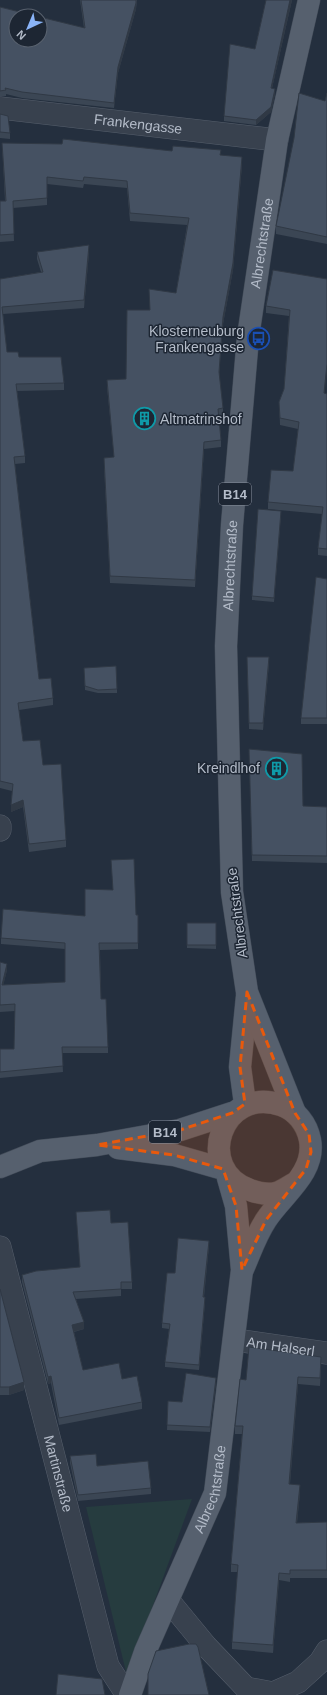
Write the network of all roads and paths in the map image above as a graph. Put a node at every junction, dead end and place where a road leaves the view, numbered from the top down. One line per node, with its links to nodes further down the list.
1 (309, 0): 3 (main road, Albrechtstraße / B14)
2 (0, 108): 3 (street, Frankengasse)
3 (277, 140): 6 (main road, Albrechtstraße / B14)
4 (0, 826): 5 (street)
5 (0, 830)
6 (247, 992): 7 (main road, Albrechtstraße / B14); 8 (main road, Albrechtstraße / B14)
7 (239, 1109): 8 (main road, B14); 9 (main road, B14); 11 (main road)
8 (295, 1113): 12 (main road, B14)
9 (97, 1145): 10 (main road, B14); 11 (main road, B14)
10 (0, 1167)
11 (226, 1173): 12 (main road, B14); 14 (main road, Albrechtstraße)
12 (295, 1183): 14 (main road, Albrechtstraße)
13 (0, 1247): 20 (street, Martinstraße)
14 (242, 1270): 15 (main road, Albrechtstraße)
15 (235, 1340): 16 (street, Am Halserl); 17 (main road, Albrechtstraße)
16 (327, 1353)
17 (169, 1601): 19 (street); 20 (main road, Albrechtstraße)
18 (327, 1651): 19 (street)
19 (246, 1691)
20 (128, 1695)

